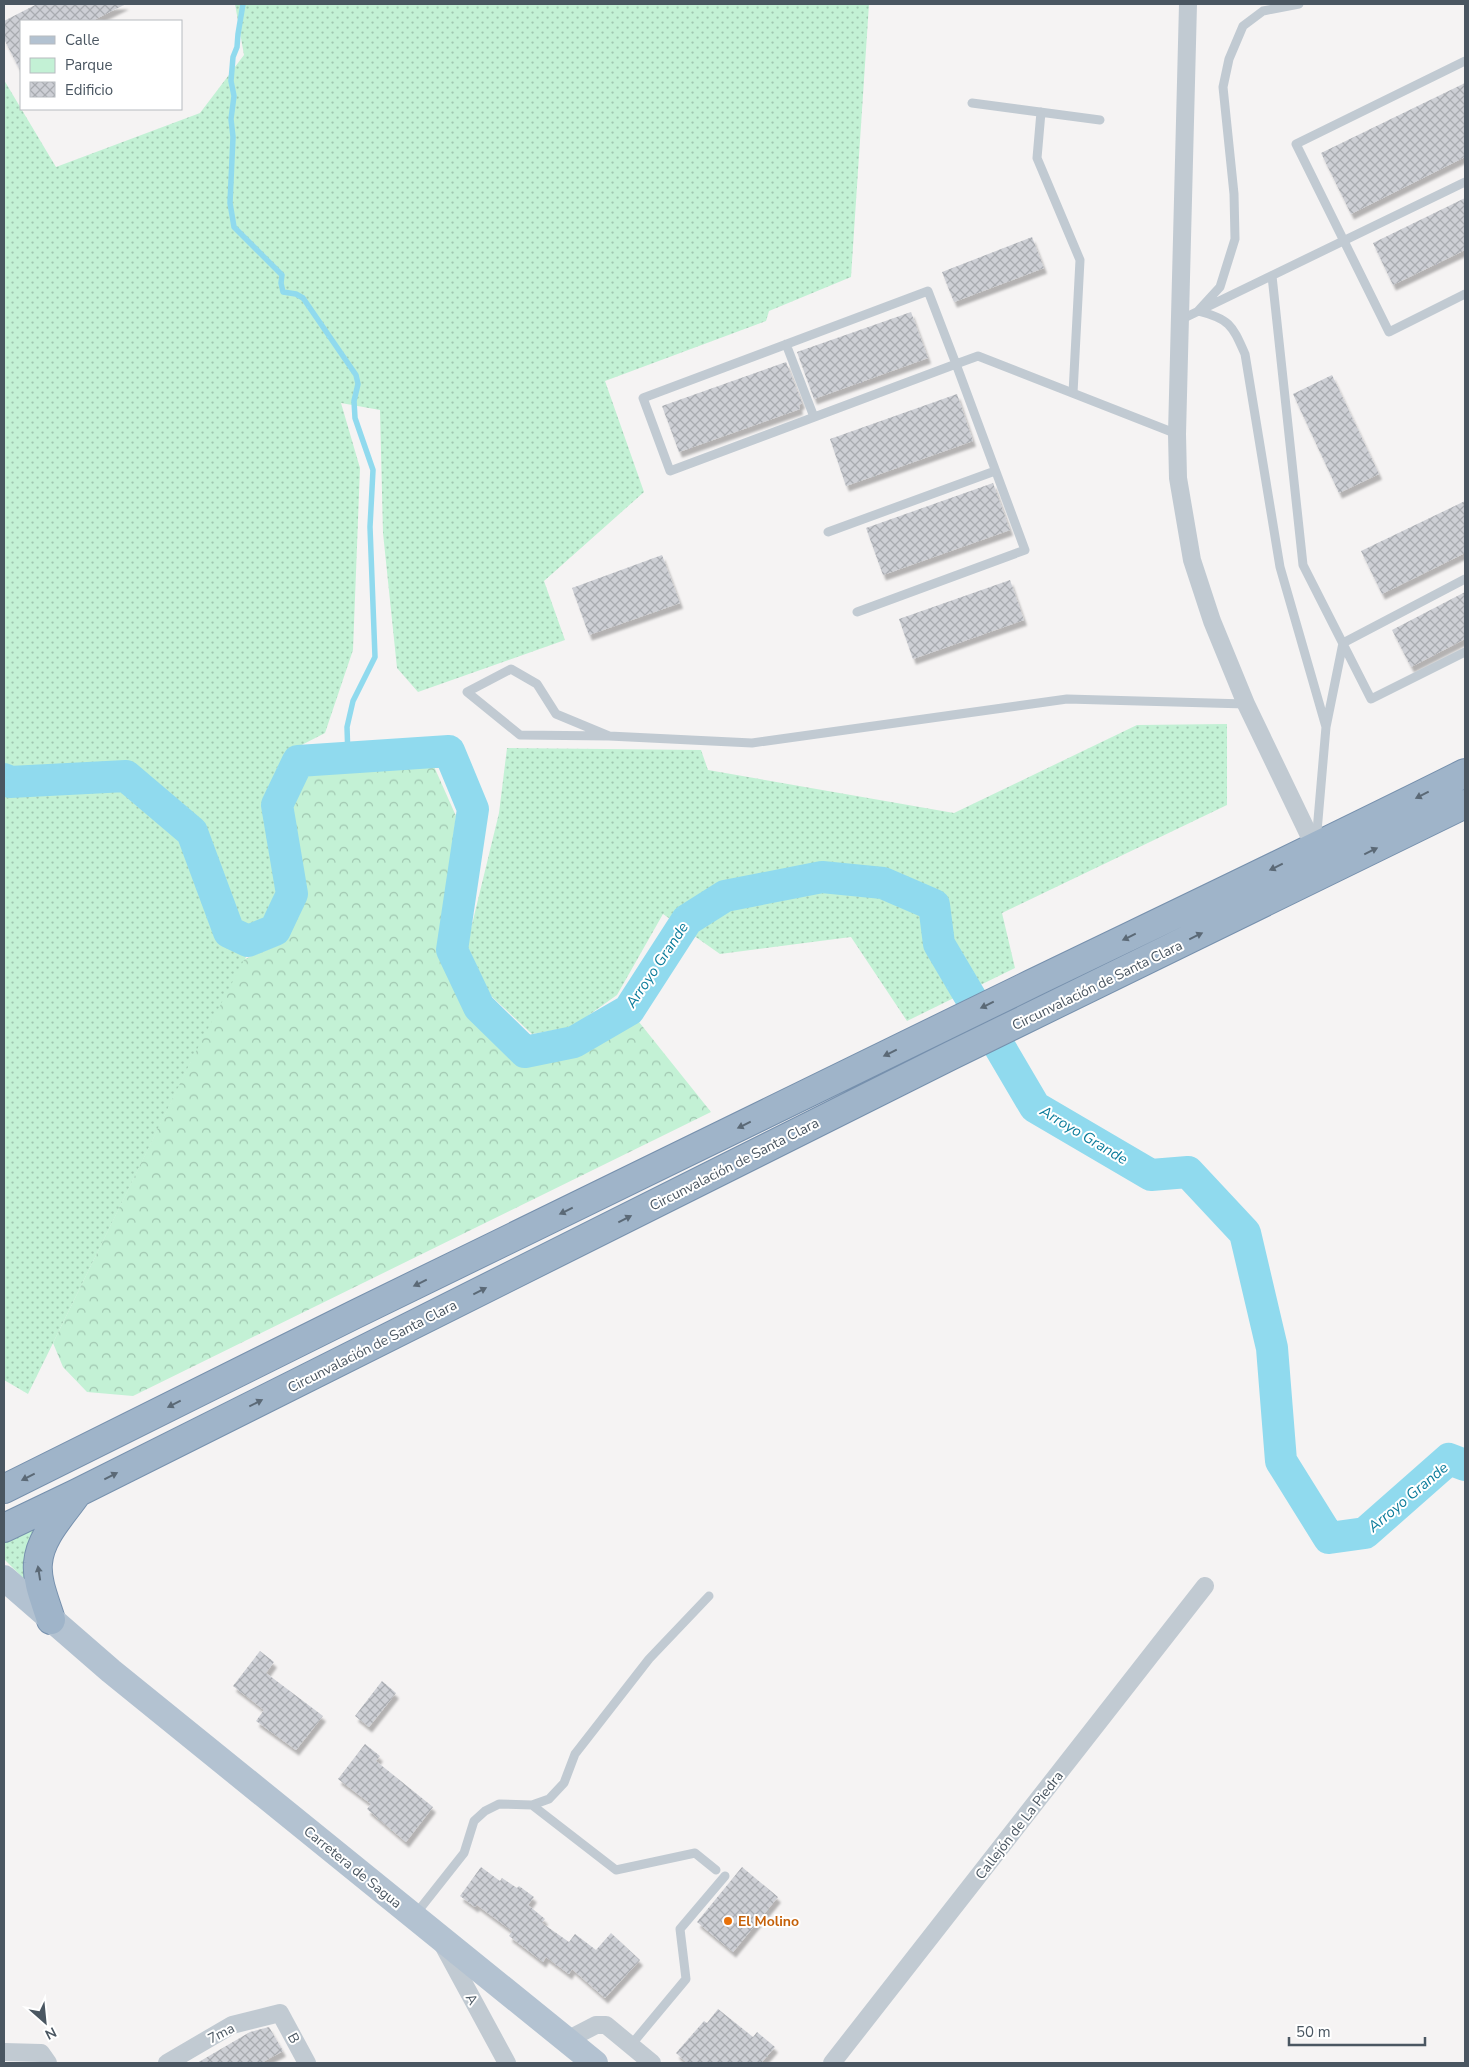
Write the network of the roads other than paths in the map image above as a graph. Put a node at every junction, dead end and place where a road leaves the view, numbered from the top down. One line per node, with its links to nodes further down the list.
1 (1188, 4): 12 (street)
2 (1299, 4): 11 (lane)
3 (1465, 61): 8 (lane)
4 (972, 103): 5 (lane)
5 (1041, 112): 6 (lane); 15 (lane)
6 (1100, 120)
7 (1465, 182): 8 (lane)
8 (1344, 241): 9 (lane); 10 (lane)
9 (1272, 276): 11 (lane); 22 (lane)
10 (1465, 294)
11 (1198, 311): 12 (lane); 25 (lane)
12 (1180, 320): 17 (street)
13 (786, 344): 14 (lane); 16 (lane); 16 (lane)
14 (956, 364): 15 (lane); 16 (lane); 18 (lane)
15 (1073, 393): 17 (lane)
16 (814, 417)
17 (1177, 434): 24 (street)
18 (995, 471): 19 (lane); 21 (lane)
19 (828, 532)
20 (1465, 580): 22 (lane)
21 (857, 612)
22 (1343, 643): 23 (lane); 25 (lane)
23 (1465, 652)
24 (1246, 704): 26 (lane); 29 (street)
25 (1326, 727): 29 (lane)
26 (608, 736): 26 (lane)
27 (1465, 773): 29 (highway, Circunvalación de Santa Clara, one-way to 29)
28 (1465, 804): 30 (highway, Circunvalación de Santa Clara, one-way to 28)
29 (1315, 848): 30 (street); 31 (highway, Circunvalación de Santa Clara, one-way to 31)
30 (1328, 872): 32 (highway, Circunvalación de Santa Clara, one-way to 30)
31 (4, 1489)
32 (77, 1493): 33 (highway, Circunvalación de Santa Clara); 38 (highway, one-way to 32)
33 (4, 1528)
34 (4, 1578): 38 (main road, Carretera de Sagua)
35 (1206, 1586): 55 (street, Callejón de La Piedra)
36 (709, 1596): 40 (lane)
37 (4, 1601): 39 (main road, Carretera de Sagua)
38 (51, 1620): 39 (main road, Carretera de Sagua)
39 (111, 1670): 43 (main road, Carretera de Sagua)
40 (532, 1805): 41 (lane); 43 (lane)
41 (716, 1870)
42 (724, 1876): 47 (lane)
43 (414, 1916): 44 (main road, Carretera de Sagua)
44 (436, 1934): 46 (main road, Carretera de Sagua); 52 (street, A)
45 (280, 2013): 50 (street, 7ma); 51 (street, B)
46 (566, 2040): 47 (street); 53 (main road, Carretera de Sagua)
47 (631, 2045): 54 (street)
48 (4, 2052): 49 (street)
49 (44, 2058)
50 (167, 2063)
51 (308, 2063)
52 (508, 2063)
53 (595, 2063)
54 (652, 2063)
55 (832, 2063)

